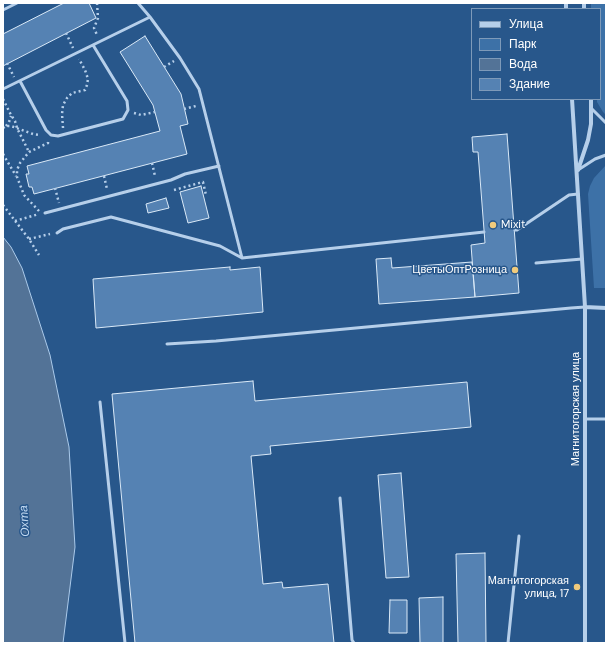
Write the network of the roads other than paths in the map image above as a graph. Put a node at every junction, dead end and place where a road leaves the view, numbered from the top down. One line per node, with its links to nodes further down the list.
1 (17, 3): 3 (lane)
2 (138, 3): 4 (lane)
3 (3, 10)
4 (150, 17): 5 (lane); 13 (lane)
5 (93, 45): 6 (lane); 6 (lane)
6 (19, 81): 7 (lane)
7 (3, 89)
8 (572, 100): 14 (street, Магнитогорская улица)
9 (590, 100): 10 (street, Магнитогорская улица)
10 (591, 108): 11 (lane); 14 (street, Магнитогорская улица)
11 (606, 123)
12 (606, 155): 14 (lane)
13 (219, 166): 16 (lane); 20 (lane)
14 (578, 172): 15 (street, Магнитогорская улица)
15 (578, 194): 17 (lane); 21 (street, Магнитогорская улица)
16 (44, 213)
17 (515, 230)
18 (57, 232): 20 (lane)
19 (484, 232): 20 (lane)
20 (242, 258)
21 (582, 259): 22 (lane); 23 (street, Магнитогорская улица)
22 (536, 263)
23 (585, 307): 24 (street); 25 (lane); 27 (street, Магнитогорская улица)
24 (606, 308)
25 (167, 344)
26 (100, 402): 31 (lane)
27 (586, 419): 28 (lane); 34 (street, Магнитогорская улица)
28 (606, 419)
29 (340, 498): 32 (lane)
30 (519, 536): 33 (lane)
31 (125, 643)
32 (354, 643)
33 (508, 643)
34 (586, 643)

